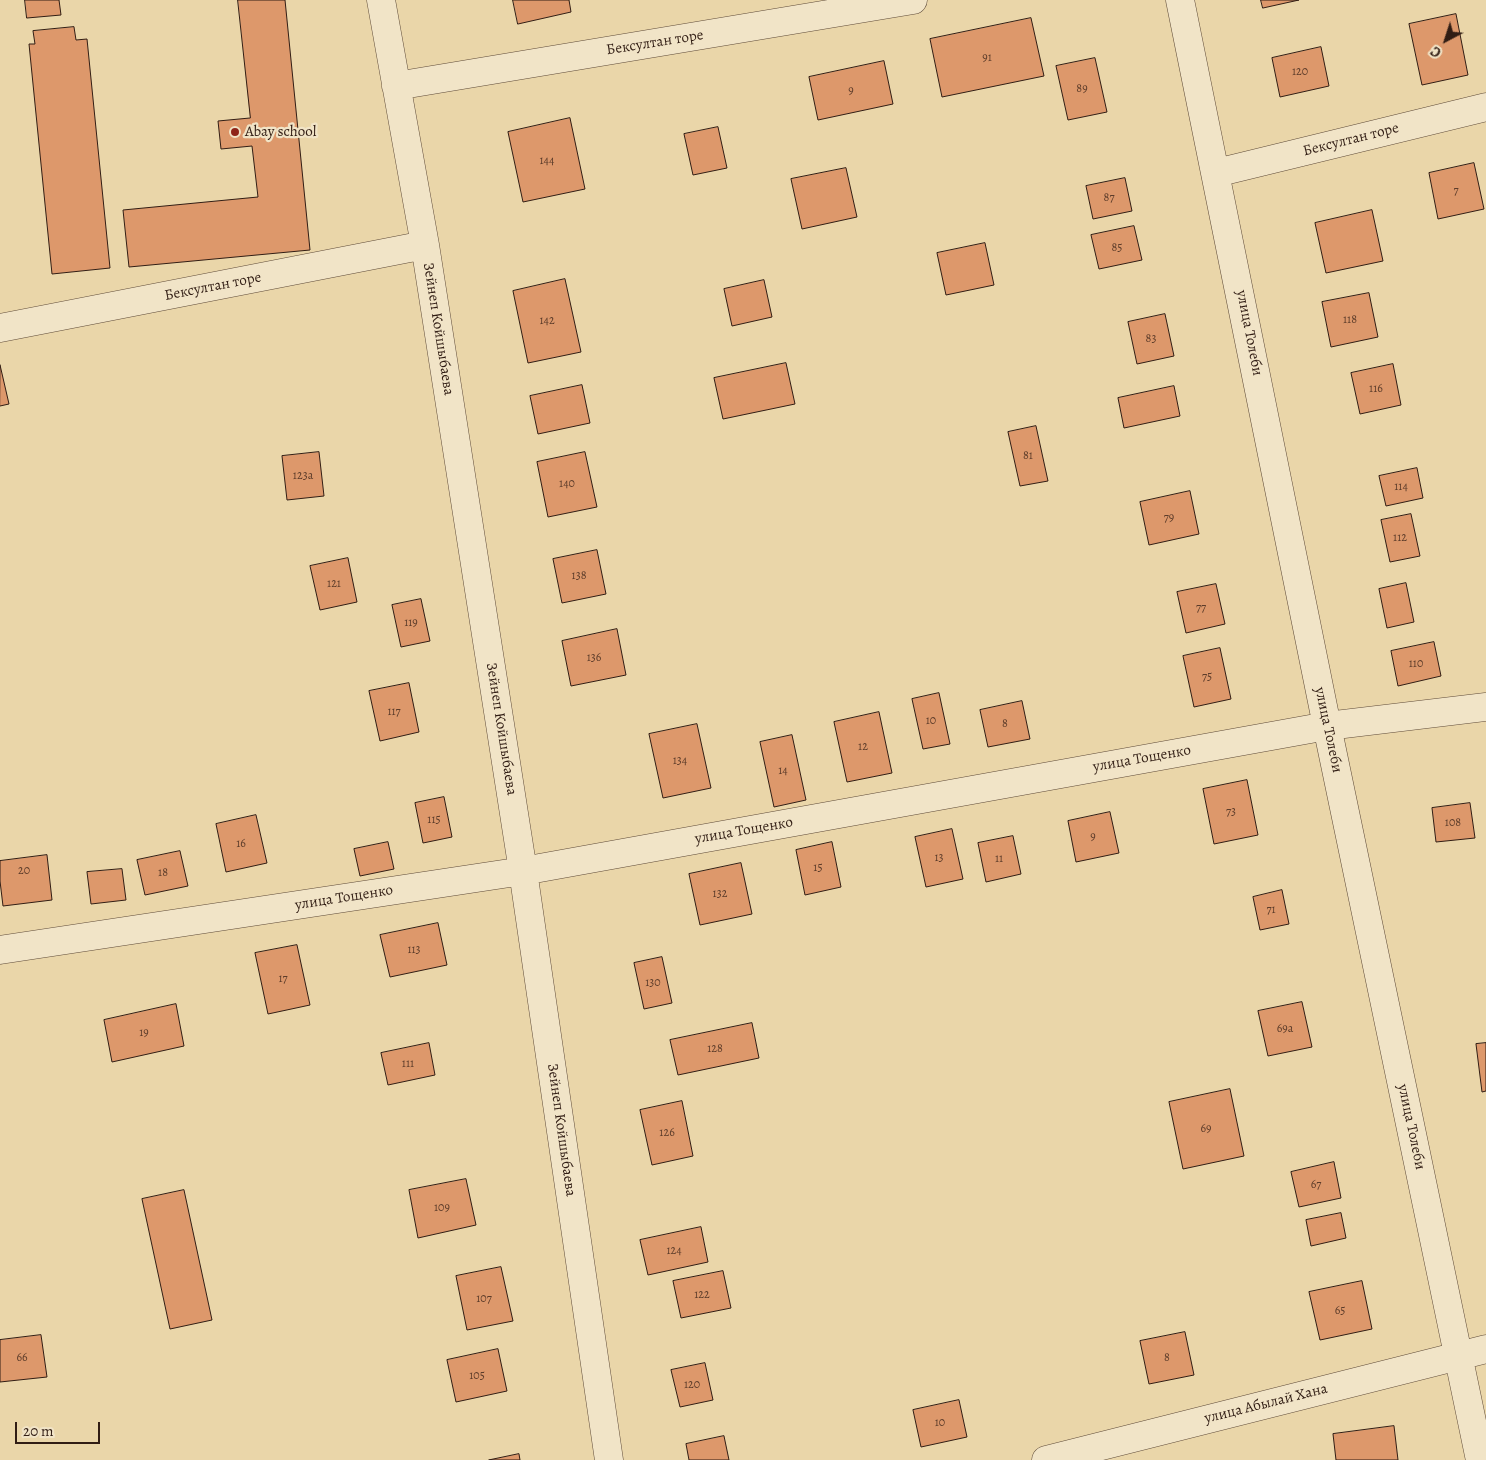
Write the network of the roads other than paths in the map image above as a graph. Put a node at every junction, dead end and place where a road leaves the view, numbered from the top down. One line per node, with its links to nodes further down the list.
1 (381, 0): 4 (street, Зейнеп Койшыбаева)
2 (913, 0): 4 (street, Бексултан торе)
3 (1180, 0): 6 (street, улица Толеби)
4 (396, 86): 7 (street, Зейнеп Койшыбаева)
5 (1486, 106): 6 (street, Бексултан торе)
6 (1216, 172): 10 (street, улица Толеби)
7 (425, 245): 8 (street, Бексултан торе); 11 (street, Зейнеп Койшыбаева)
8 (0, 328)
9 (1486, 707): 10 (street, улица Тощенко)
10 (1327, 726): 11 (street, улица Тощенко); 14 (street, улица Толеби)
11 (523, 871): 12 (street, улица Тощенко); 15 (street, Зейнеп Койшыбаева)
12 (0, 950)
13 (1486, 1349): 14 (street, улица Абылай Хана)
14 (1459, 1356): 16 (street, улица Абылай Хана); 17 (street, улица Толеби)
15 (609, 1460)
16 (1046, 1460)
17 (1480, 1460)

